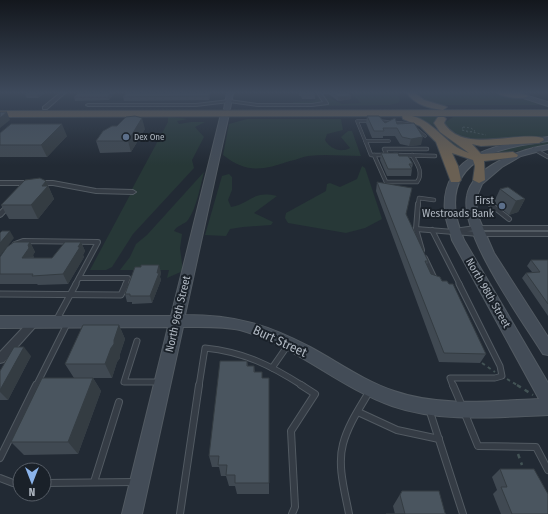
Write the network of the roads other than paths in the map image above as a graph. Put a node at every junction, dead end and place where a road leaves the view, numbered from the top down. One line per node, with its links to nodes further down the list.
1 (225, 117): 46 (street, North 96th Street)
2 (400, 117): 10 (highway)
3 (446, 117): 8 (highway)
4 (386, 121): 5 (lane); 6 (lane); 11 (lane)
5 (389, 127)
6 (416, 127): 7 (lane); 9 (lane)
7 (402, 128)
8 (452, 135): 13 (highway); 22 (highway)
9 (425, 136)
10 (440, 139): 22 (highway); 23 (highway)
11 (365, 141): 12 (lane); 16 (lane)
12 (389, 141)
13 (540, 143): 14 (street); 19 (street); 21 (lane); 22 (street)
14 (548, 147)
15 (427, 149): 17 (lane)
16 (374, 155): 17 (lane); 18 (lane)
17 (387, 155): 18 (lane)
18 (412, 155): 20 (lane)
19 (513, 155): 22 (highway); 24 (street)
20 (435, 156)
21 (548, 156)
22 (477, 157): 23 (street); 24 (highway)
23 (455, 180): 35 (street, North 98th Street)
24 (479, 180): 36 (street, North 98th Street)
25 (0, 183): 26 (street)
26 (133, 192)
27 (14, 199): 30 (street)
28 (434, 200): 33 (lane)
29 (487, 202): 31 (lane)
30 (0, 215)
31 (509, 219)
32 (548, 228): 36 (lane)
33 (416, 229): 34 (lane); 40 (lane)
34 (432, 230): 35 (lane); 58 (lane)
35 (454, 231): 36 (lane); 36 (lane); 54 (street, North 98th Street)
36 (477, 231): 37 (lane); 49 (street, North 98th Street)
37 (548, 234)
38 (9, 250): 39 (lane)
39 (79, 278): 42 (lane); 42 (lane)
40 (440, 285)
41 (0, 294): 42 (lane)
42 (70, 294): 45 (lane)
43 (0, 322): 44 (street, Burt Street)
44 (34, 322): 45 (street, Burt Street); 50 (street)
45 (62, 322): 46 (street, Burt Street); 61 (lane)
46 (176, 322): 48 (street, Burt Street); 52 (street, North 96th Street)
47 (137, 341): 52 (lane)
48 (289, 344): 51 (lane); 53 (street, Burt Street)
49 (548, 349)
50 (0, 359)
51 (272, 368): 69 (lane); 70 (lane)
52 (162, 382): 65 (street, North 96th Street)
53 (370, 390): 57 (street, Burt Street); 59 (lane)
54 (542, 398)
55 (119, 402): 64 (lane)
56 (548, 407): 58 (street, Burt Street)
57 (429, 408): 58 (street, Burt Street); 60 (lane)
58 (463, 408): 62 (lane)
59 (358, 412): 60 (lane); 71 (lane)
60 (439, 439): 72 (lane)
61 (0, 458)
62 (548, 470)
63 (0, 478): 66 (lane)
64 (94, 482): 65 (lane); 67 (lane)
65 (139, 482): 68 (street, North 96th Street)
66 (12, 483)
67 (52, 483)
68 (132, 514)
69 (180, 514)
70 (292, 514)
71 (348, 514)
72 (463, 514)

